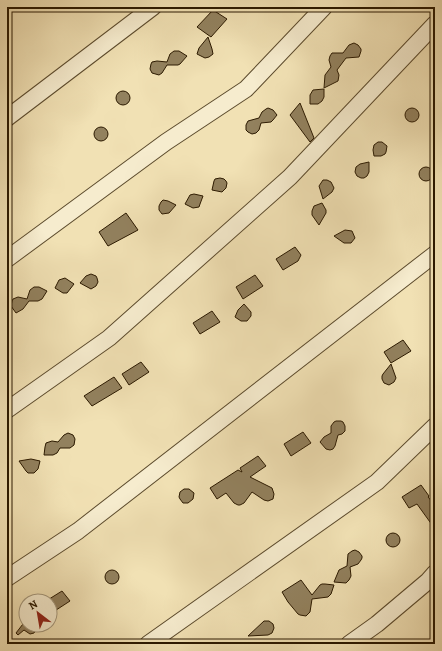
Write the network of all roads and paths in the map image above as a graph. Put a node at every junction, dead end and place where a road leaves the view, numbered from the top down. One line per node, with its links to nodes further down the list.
1 (153, 7): 4 (street)
2 (324, 7): 6 (street)
3 (435, 24): 7 (street)
4 (7, 118)
5 (435, 254): 10 (street)
6 (7, 259)
7 (7, 410)
8 (435, 426): 11 (street)
9 (435, 573): 12 (street)
10 (7, 578)
11 (148, 644)
12 (349, 644)

